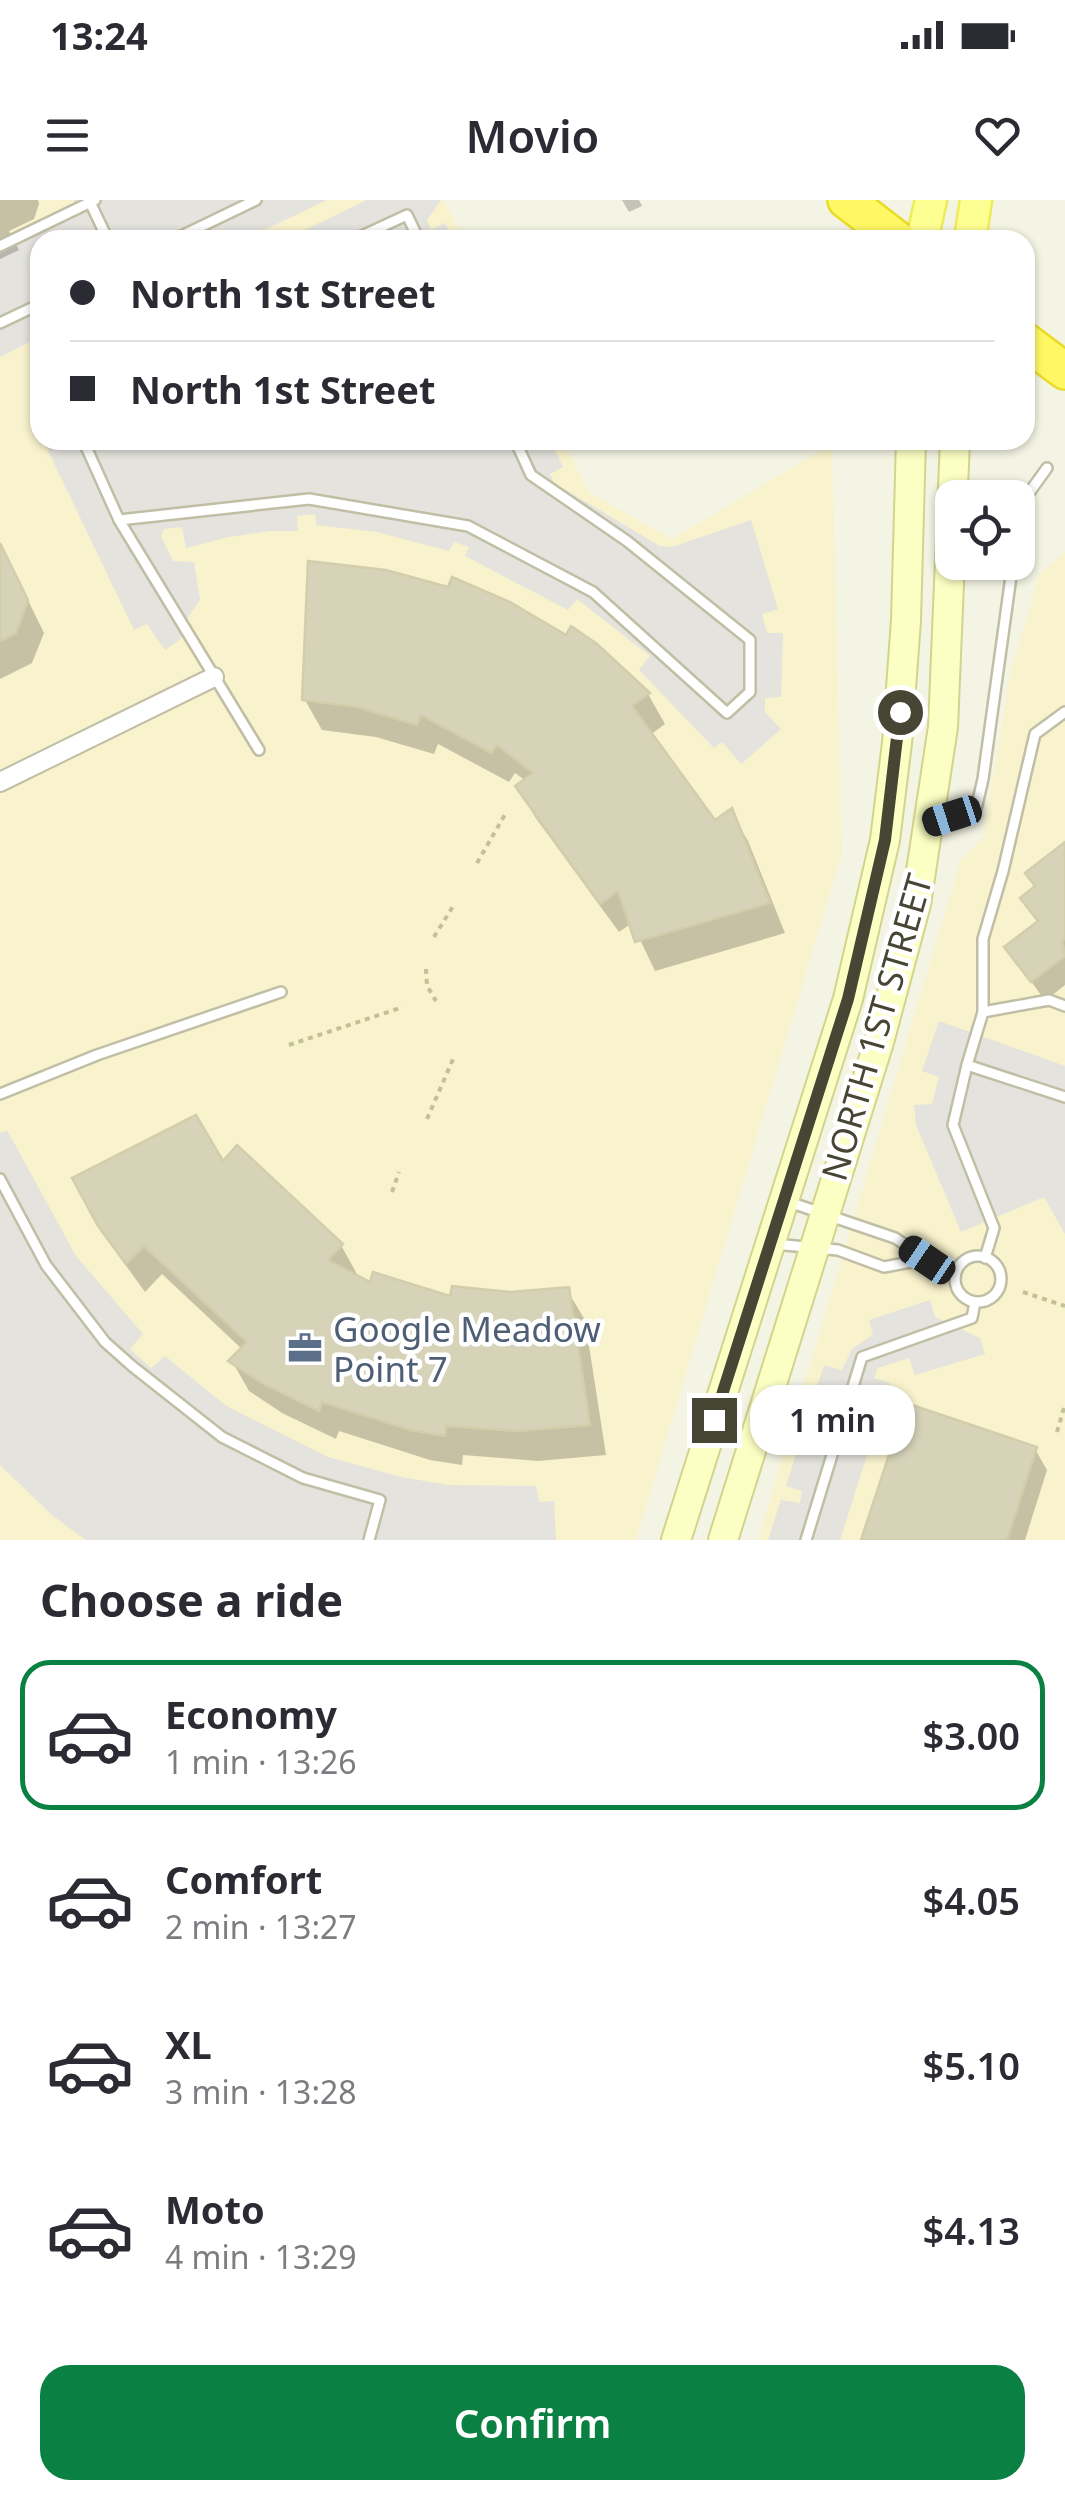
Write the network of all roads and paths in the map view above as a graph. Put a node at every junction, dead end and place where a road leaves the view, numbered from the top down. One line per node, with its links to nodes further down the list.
1 (256, 200): 8 (lane)
2 (846, 200): 11 (highway)
3 (930, 200): 12 (main road)
4 (976, 200): 13 (main road)
5 (91, 201): 6 (lane); 7 (lane)
6 (32, 230)
7 (104, 230)
8 (194, 230)
9 (375, 230): 10 (lane)
10 (414, 230)
11 (885, 230)
12 (924, 230)
13 (972, 230)
14 (30, 231): 15 (lane)
15 (0, 246)
16 (30, 309): 17 (lane)
17 (0, 323)
18 (1035, 348): 20 (highway)
19 (1035, 370): 20 (highway)
20 (1065, 374)
21 (88, 450): 27 (lane)
22 (519, 450): 27 (lane)
23 (911, 450): 53 (main road, NORTH 1ST STREET)
24 (955, 450): 34 (main road, NORTH 1ST STREET)
25 (1047, 468): 26 (lane)
26 (1035, 485)
27 (119, 520): 29 (lane)
28 (1011, 580): 34 (lane)
29 (214, 677): 31 (lane); 32 (street)
30 (1065, 712): 43 (lane)
31 (259, 750)
32 (0, 782)
33 (507, 811): 35 (path)
34 (929, 824): 54 (main road, NORTH 1ST STREET)
35 (476, 862)
36 (455, 902): 37 (path)
37 (434, 937)
38 (426, 969): 40 (path)
39 (281, 992): 47 (lane)
40 (436, 1001)
41 (1065, 1006): 43 (lane)
42 (402, 1007): 44 (path)
43 (982, 1012): 46 (lane)
44 (289, 1045)
45 (454, 1057): 49 (path)
46 (967, 1065): 48 (lane); 57 (lane)
47 (0, 1094)
48 (1065, 1097)
49 (427, 1118)
50 (399, 1172): 52 (path)
51 (0, 1179): 65 (lane)
52 (392, 1192)
53 (786, 1201): 54 (lane); 55 (main road, NORTH 1ST STREET)
54 (824, 1214): 56 (main road, NORTH 1ST STREET); 58 (lane)
55 (772, 1244): 56 (lane); 66 (main road, NORTH 1ST STREET)
56 (815, 1245): 58 (lane); 67 (main road, NORTH 1ST STREET)
57 (986, 1258): 59 (lane); 61 (lane)
58 (927, 1260): 59 (lane)
59 (956, 1271): 61 (lane)
60 (1023, 1292): 62 (path)
61 (974, 1302): 68 (lane)
62 (1065, 1306)
63 (1065, 1404): 64 (path)
64 (1056, 1432)
65 (369, 1540)
66 (676, 1540)
67 (723, 1540)
68 (806, 1540)

